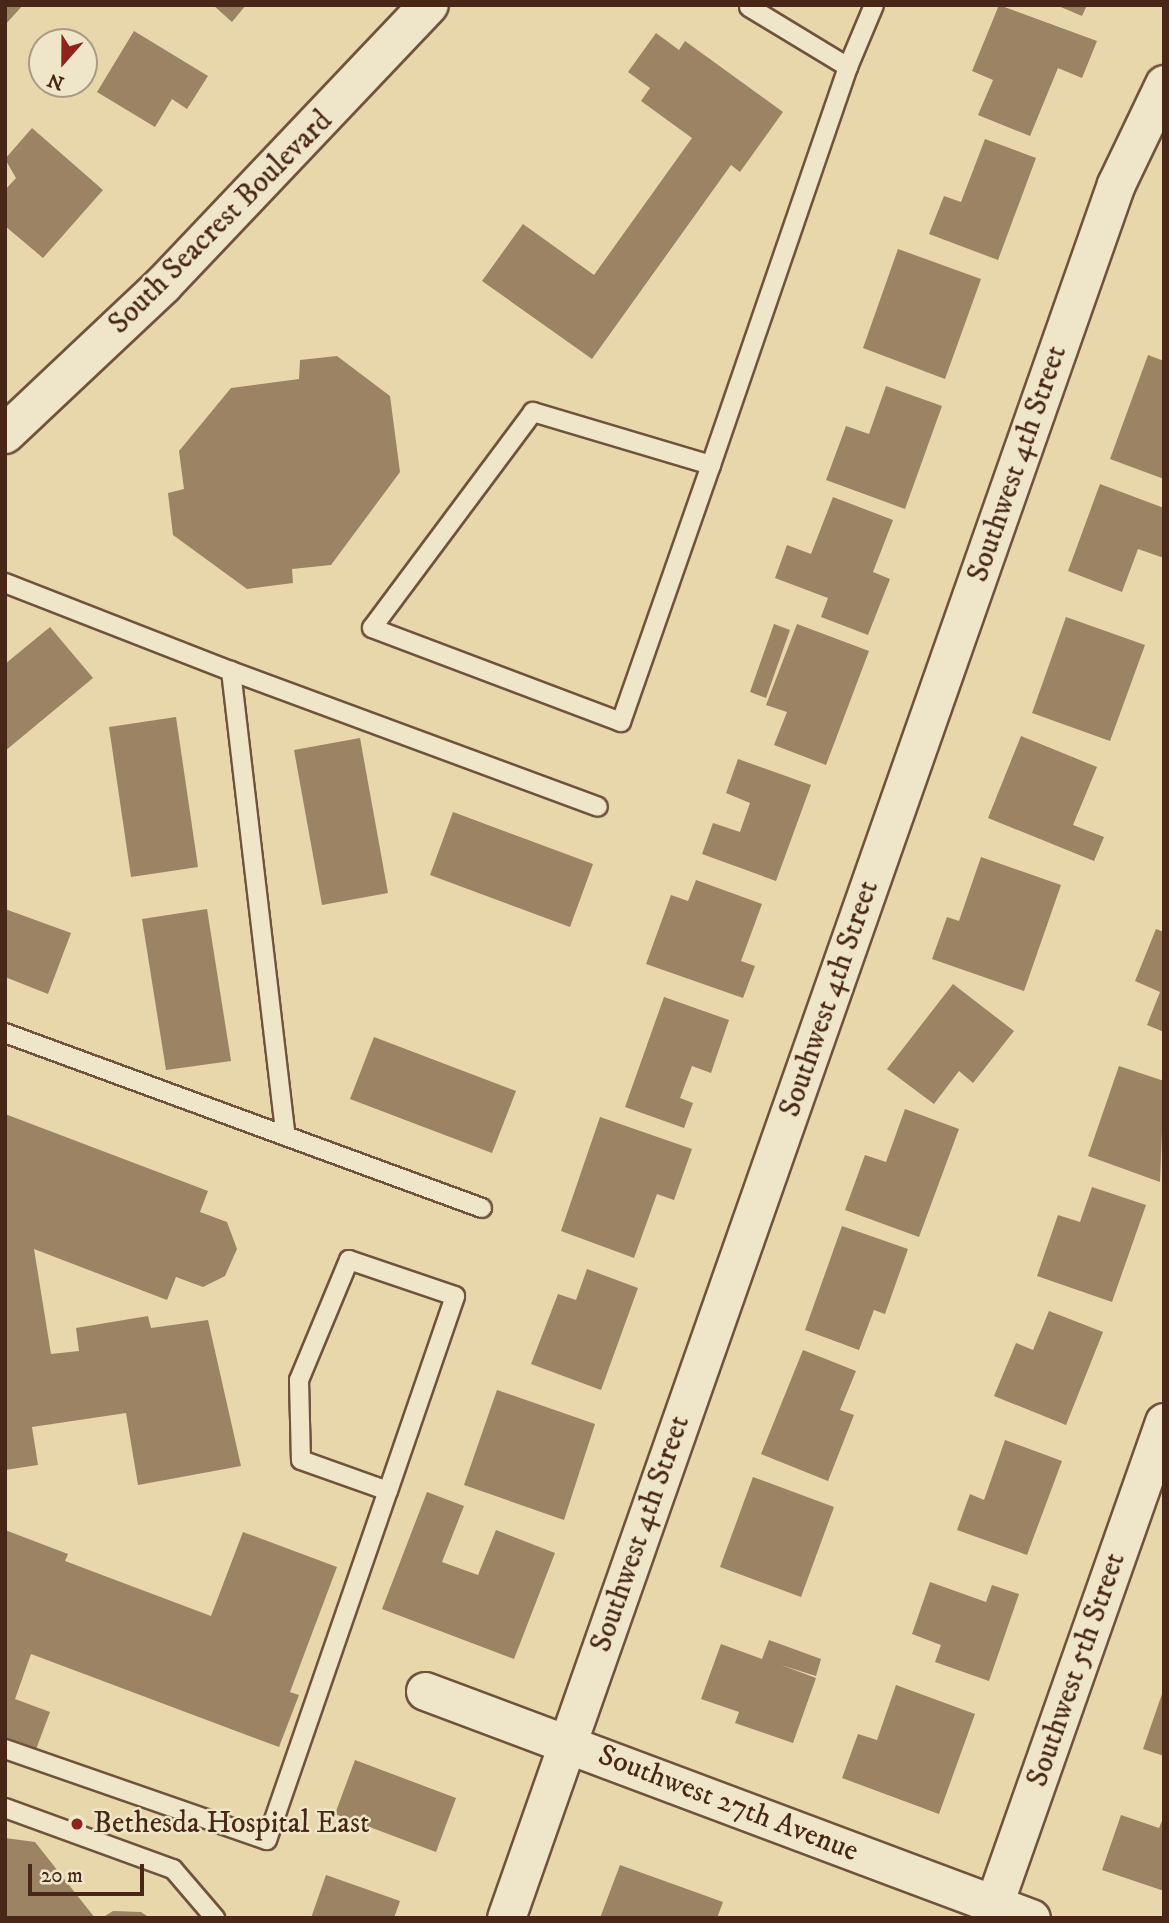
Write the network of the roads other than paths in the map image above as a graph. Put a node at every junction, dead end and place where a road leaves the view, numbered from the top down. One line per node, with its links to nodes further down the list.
1 (429, 5): 6 (street, South Seacrest Boulevard)
2 (874, 5): 4 (lane)
3 (749, 7): 4 (lane)
4 (848, 68): 7 (lane)
5 (1164, 84): 17 (street, Southwest 4th Street)
6 (5, 435)
7 (711, 465): 7 (lane)
8 (5, 583): 9 (lane)
9 (231, 671): 10 (lane); 12 (lane)
10 (598, 807)
11 (5, 1033): 12 (lane)
12 (286, 1136): 13 (lane)
13 (482, 1208)
14 (1164, 1422): 20 (street, Southwest 5th Street)
15 (388, 1491): 15 (lane); 18 (lane)
16 (425, 1691): 17 (street, Southwest 27th Avenue)
17 (567, 1744): 20 (street, Southwest 27th Avenue); 22 (street, Southwest 4th Street)
18 (5, 1749)
19 (5, 1808): 21 (lane)
20 (992, 1911): 23 (street, Southwest 27th Avenue)
21 (215, 1918)
22 (506, 1918)
23 (1031, 1918)

